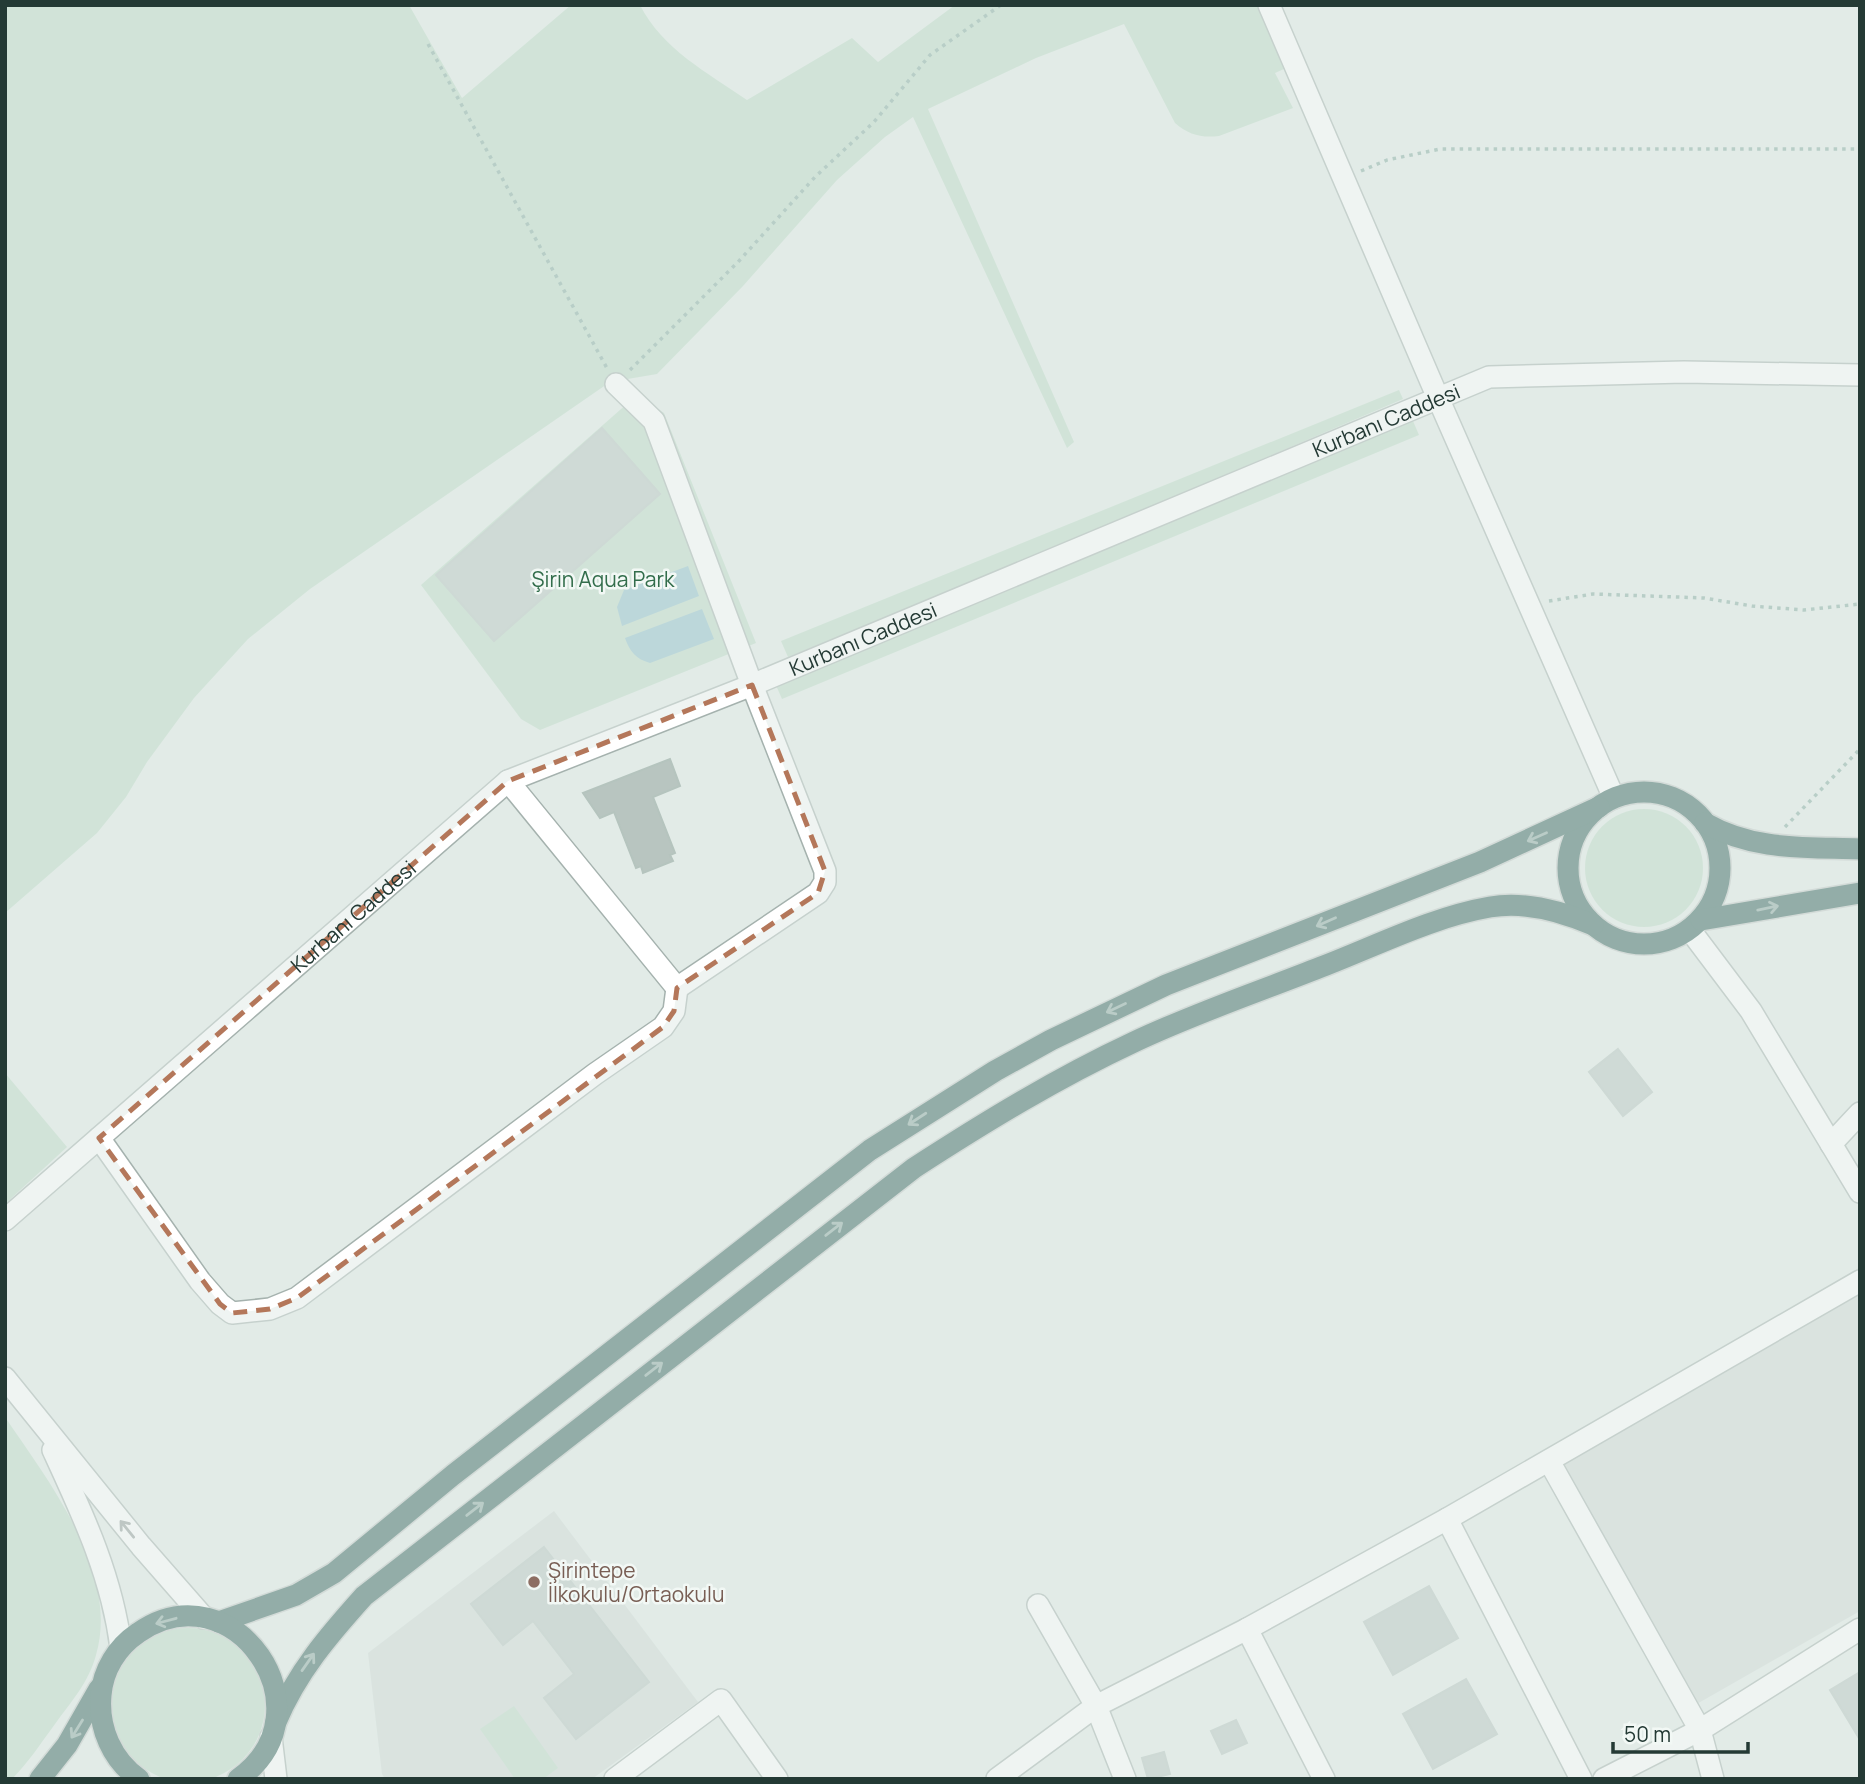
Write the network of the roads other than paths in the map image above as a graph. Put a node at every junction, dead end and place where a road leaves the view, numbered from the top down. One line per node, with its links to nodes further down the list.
1 (1269, 5): 4 (street)
2 (1860, 375): 4 (street, Kurbanı Caddesi)
3 (616, 384): 5 (street)
4 (1438, 398): 5 (street, Kurbanı Caddesi); 7 (street)
5 (752, 685): 6 (street, Kurbanı Caddesi); 13 (street)
6 (508, 781): 13 (street); 15 (street, Kurbanı Caddesi)
7 (1606, 803): 8 (highway); 11 (highway); 25 (highway, one-way to 25)
8 (1705, 823): 9 (highway); 12 (highway)
9 (1860, 849)
10 (1860, 892): 12 (highway, one-way to 10)
11 (1593, 925): 12 (highway); 31 (highway, one-way to 11)
12 (1695, 925): 16 (street)
13 (677, 988): 15 (street)
14 (1860, 1113): 16 (street)
15 (99, 1138): 18 (street, Kurbanı Caddesi)
16 (1831, 1144): 17 (street)
17 (1860, 1192)
18 (5, 1220)
19 (1860, 1281): 22 (street)
20 (5, 1378): 21 (street)
21 (39, 1420): 25 (street, one-way to 21); 28 (street)
22 (1549, 1461): 23 (street); 32 (street)
23 (1447, 1519): 26 (street); 42 (street)
24 (1038, 1605): 30 (street)
25 (212, 1620): 28 (highway, one-way to 28); 31 (highway)
26 (1247, 1629): 30 (street); 41 (street)
27 (1860, 1629): 32 (street)
28 (121, 1648): 29 (highway)
29 (105, 1675): 33 (highway, one-way to 33); 34 (highway)
30 (1096, 1706): 39 (street); 40 (street)
31 (274, 1729): 35 (highway); 36 (street)
32 (1700, 1730): 43 (street); 44 (street)
33 (40, 1779)
34 (139, 1779)
35 (238, 1779)
36 (276, 1779)
37 (615, 1779): 38 (street)
38 (777, 1779)
39 (997, 1779)
40 (1125, 1779)
41 (1324, 1779)
42 (1581, 1779)
43 (1604, 1779)
44 (1713, 1779)

